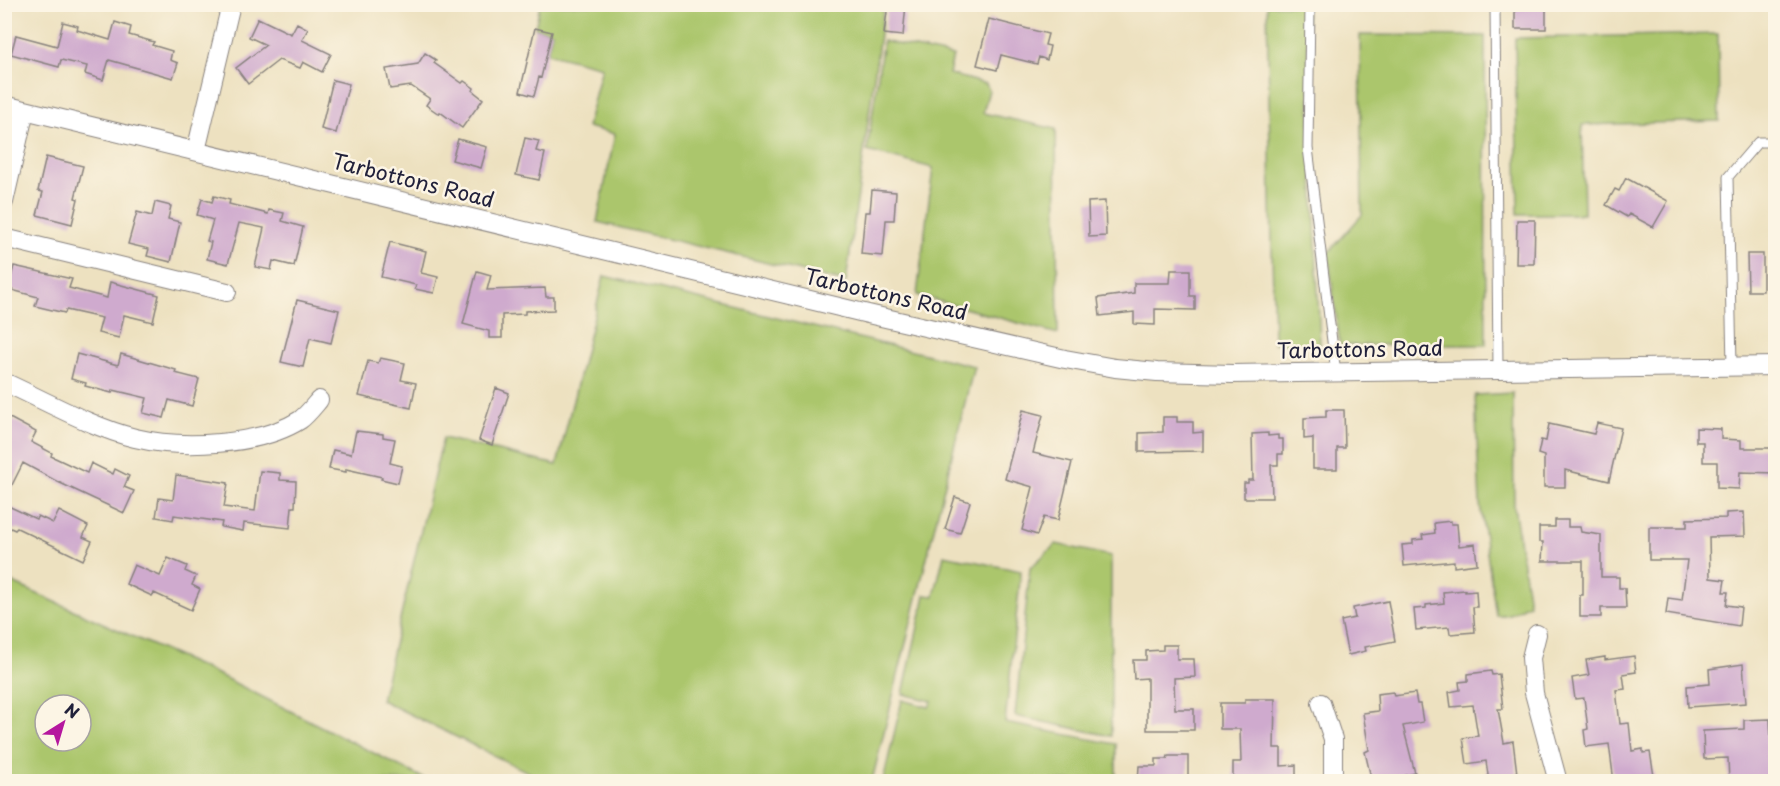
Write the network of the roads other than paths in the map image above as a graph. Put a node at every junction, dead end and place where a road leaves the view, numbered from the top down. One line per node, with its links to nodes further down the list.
1 (231, 4): 6 (street)
2 (1495, 4): 12 (lane)
3 (1310, 7): 13 (lane)
4 (11, 111): 6 (street, Tarbottons Road); 7 (street)
5 (1776, 141): 10 (lane)
6 (196, 151): 13 (street, Tarbottons Road)
7 (4, 202)
8 (4, 238): 9 (street)
9 (228, 292)
10 (1732, 366): 11 (street, Tarbottons Road); 12 (street, Tarbottons Road)
11 (1776, 366)
12 (1498, 370): 13 (street, Tarbottons Road)
13 (1336, 373)
14 (4, 382): 15 (street)
15 (319, 400)
16 (1537, 634): 19 (street)
17 (1321, 703): 18 (street)
18 (1333, 782)
19 (1558, 782)

